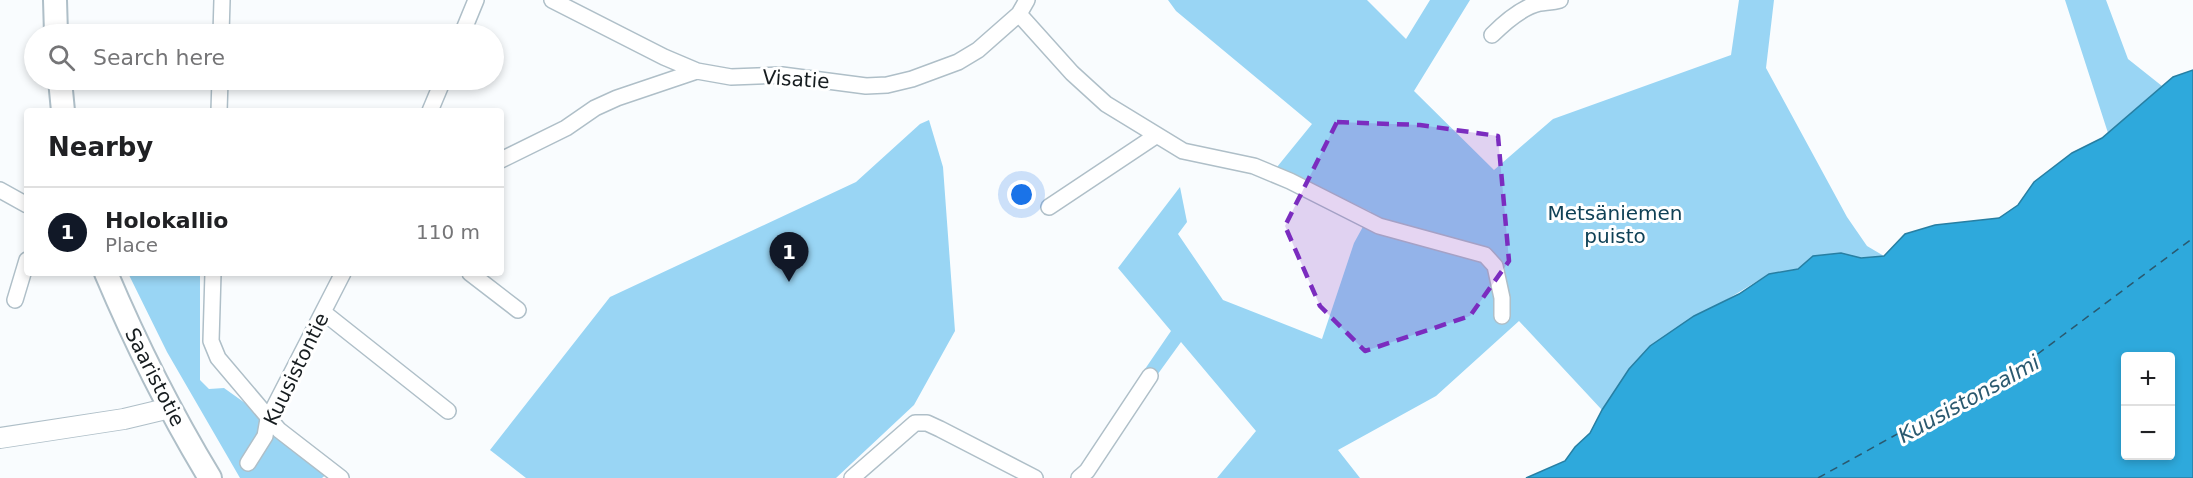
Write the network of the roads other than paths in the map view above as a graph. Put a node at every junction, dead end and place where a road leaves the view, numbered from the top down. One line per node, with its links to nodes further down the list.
1 (55, 0): 8 (main road)
2 (222, 0): 9 (street)
3 (476, 0): 10 (street)
4 (552, 0): 12 (street, Visatie)
5 (1027, 0): 7 (street, Visatie)
6 (1560, 0): 11 (street)
7 (1019, 14): 12 (street, Visatie); 19 (street)
8 (56, 24)
9 (221, 24)
10 (466, 24)
11 (1491, 35)
12 (697, 71): 20 (street)
13 (61, 90): 16 (main road)
14 (219, 90): 17 (street)
15 (439, 90): 18 (street)
16 (63, 108)
17 (219, 108)
18 (431, 108)
19 (1157, 135): 23 (street); 32 (street)
20 (504, 159)
21 (0, 190): 22 (street)
22 (24, 203)
23 (1049, 207)
24 (24, 270): 29 (street)
25 (107, 276): 34 (main road, Saaristotie)
26 (213, 276): 36 (street)
27 (341, 276): 31 (street, Kuusistontie)
28 (474, 276): 30 (street)
29 (15, 300)
30 (518, 310)
31 (323, 312): 35 (street); 36 (street, Kuusistontie)
32 (1502, 316)
33 (1150, 376): 43 (street)
34 (170, 408): 37 (street); 39 (main road, Saaristotie)
35 (448, 411)
36 (268, 419): 38 (street, Kuusistontie); 40 (street)
37 (0, 438)
38 (248, 463)
39 (210, 478)
40 (341, 478)
41 (852, 478): 42 (street)
42 (1035, 478)
43 (1079, 478)

